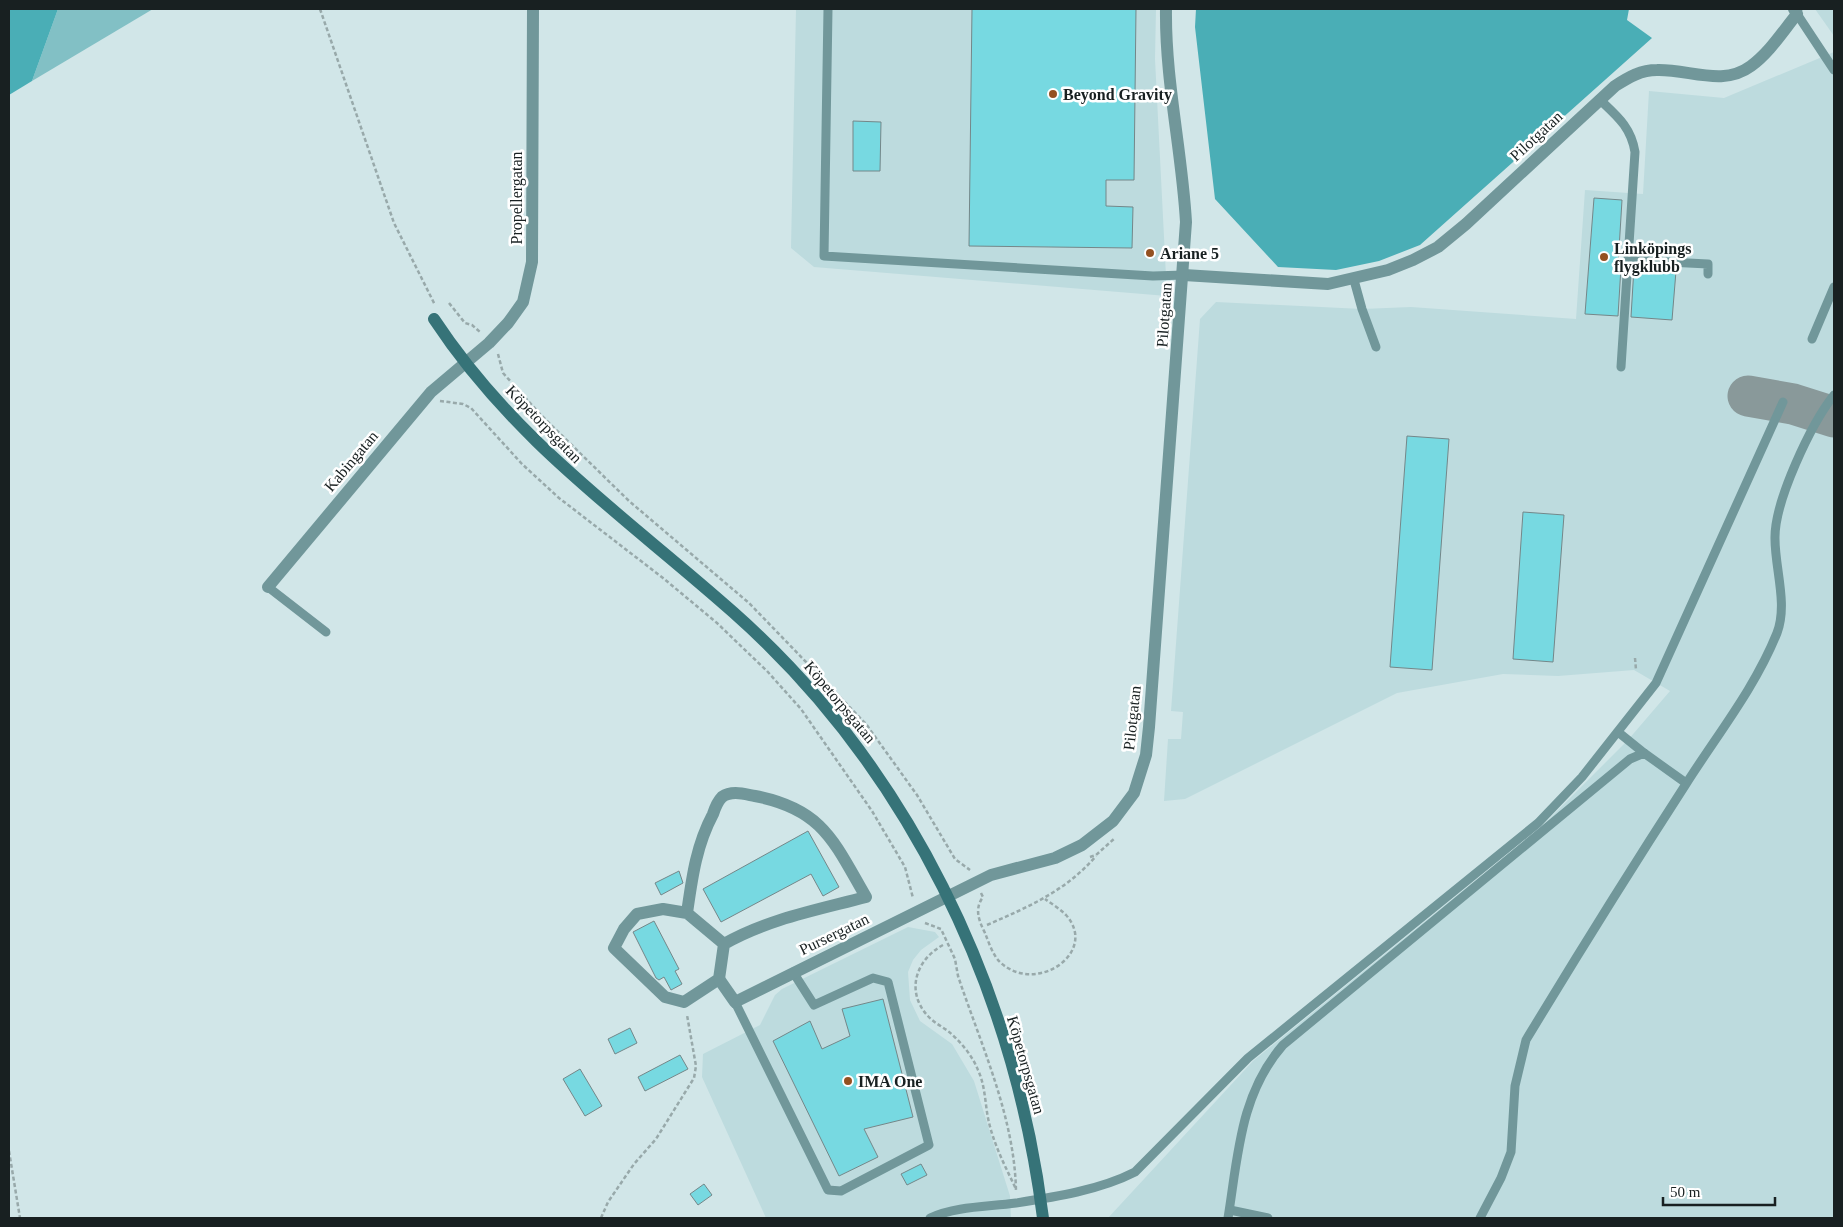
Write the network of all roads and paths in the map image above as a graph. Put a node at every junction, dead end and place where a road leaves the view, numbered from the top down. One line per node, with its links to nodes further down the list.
1 (320, 9): 13 (path)
2 (533, 9): 16 (street, Propellergatan)
3 (828, 9): 10 (lane)
4 (1166, 9): 10 (street)
5 (1796, 10): 6 (lane); 7 (street, Pilotgatan)
6 (1834, 70)
7 (1599, 99): 8 (lane); 11 (street, Pilotgatan)
8 (1628, 260): 9 (lane); 17 (lane)
9 (1708, 274)
10 (1184, 275): 11 (street, Pilotgatan); 29 (street, Pilotgatan)
11 (1354, 280): 15 (lane)
12 (1834, 287): 14 (lane)
13 (434, 319): 16 (street, Köpetorpsgatan)
14 (1812, 339)
15 (1376, 347)
16 (465, 362): 18 (street, Kabingatan); 30 (street, Köpetorpsgatan)
17 (1621, 367)
18 (431, 392): 21 (street, Kabingatan); 32 (path)
19 (1834, 394): 27 (lane)
20 (1783, 402): 25 (lane)
21 (268, 587): 22 (lane)
22 (326, 632)
23 (1635, 658): 24 (path)
24 (1636, 670)
25 (1618, 732): 26 (lane); 43 (lane)
26 (1644, 753): 27 (lane); 45 (lane)
27 (1686, 783): 51 (lane)
28 (1096, 856): 31 (path)
29 (976, 882): 30 (street, Pilotgatan); 31 (path)
30 (947, 896): 32 (street, Pursergatan); 43 (street, Köpetorpsgatan)
31 (1045, 899): 34 (path)
32 (919, 911): 37 (street, Pursergatan); 42 (path)
33 (687, 913): 35 (street); 35 (street); 39 (street)
34 (987, 926)
35 (724, 944): 38 (street)
36 (943, 945): 42 (path)
37 (793, 972): 40 (street, Pursergatan); 40 (lane)
38 (719, 979): 39 (street); 40 (street)
39 (684, 1002): 47 (path)
40 (735, 1002)
41 (9, 1151): 46 (path)
42 (1016, 1190): 44 (path)
43 (1040, 1198): 44 (lane); 49 (street, Köpetorpsgatan)
44 (1017, 1202): 48 (lane)
45 (1229, 1214): 50 (lane)
46 (20, 1218)
47 (601, 1218)
48 (930, 1218)
49 (1043, 1218)
50 (1268, 1218)
51 (1480, 1218)

